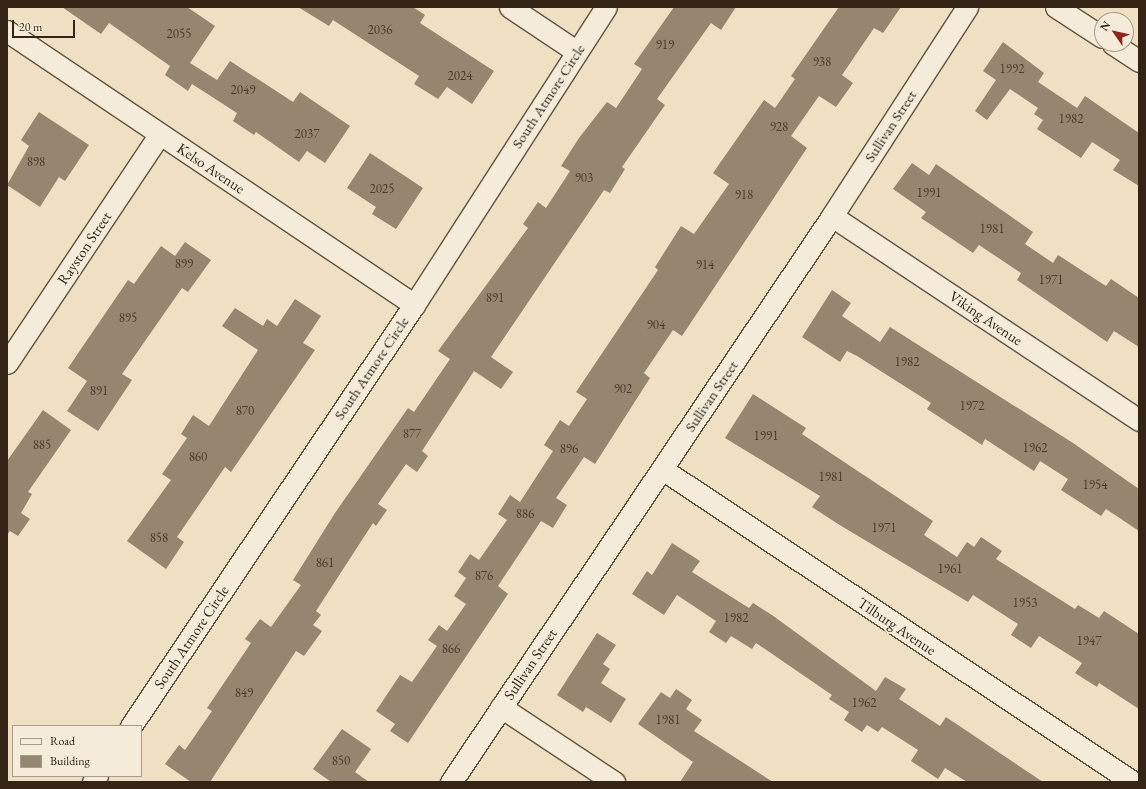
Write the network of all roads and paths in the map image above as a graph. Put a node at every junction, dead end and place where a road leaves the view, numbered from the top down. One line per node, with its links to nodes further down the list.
1 (510, 7): 7 (street)
2 (606, 7): 7 (street, South Atmore Circle)
3 (967, 7): 11 (street, Sullivan Street)
4 (1056, 7): 6 (street)
5 (7, 31): 10 (street, Kelso Avenue)
6 (1094, 32)
7 (576, 51): 12 (street, South Atmore Circle)
8 (1125, 52): 9 (street)
9 (1139, 61)
10 (160, 134): 12 (street, Kelso Avenue); 13 (street, Rayston Street)
11 (832, 216): 14 (street, Viking Avenue); 15 (street, Sullivan Street)
12 (414, 305): 17 (street, South Atmore Circle)
13 (7, 363)
14 (1139, 420)
15 (662, 469): 16 (street, Sullivan Street); 20 (street, Tilburg Avenue)
16 (501, 707): 18 (street, Sullivan Street); 19 (street)
17 (132, 725)
18 (451, 782)
19 (614, 782)
20 (1133, 782)

